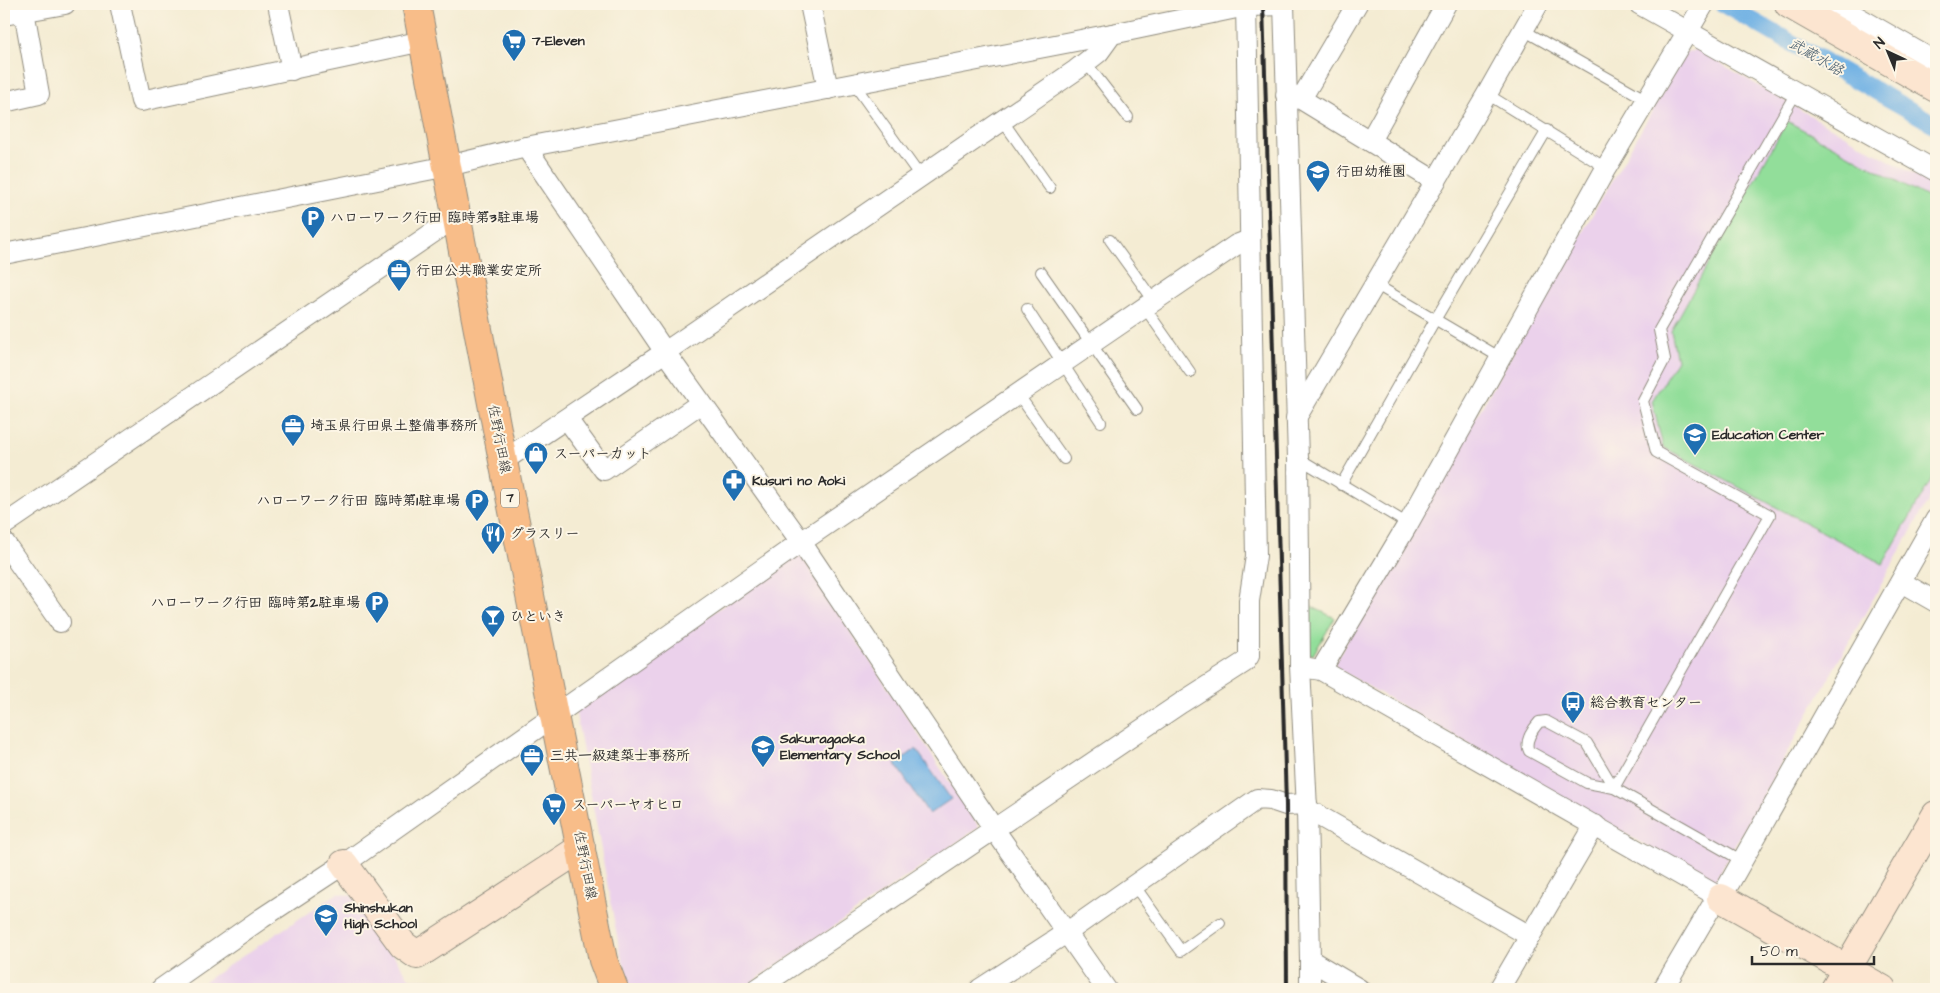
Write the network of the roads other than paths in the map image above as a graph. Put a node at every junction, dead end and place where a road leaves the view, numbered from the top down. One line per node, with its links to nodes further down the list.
1 (65, 4): 15 (street)
2 (120, 4): 23 (street)
3 (278, 4): 23 (street)
4 (416, 4): 20 (main road, 佐野行田線 / 7)
5 (810, 4): 26 (street)
6 (1284, 4): 12 (street); 29 (street)
7 (1357, 4): 29 (street)
8 (1446, 4): 35 (street)
9 (1538, 4): 17 (street)
10 (1639, 4): 18 (street)
11 (1789, 4): 25 (street)
12 (1246, 5): 19 (street); 45 (street)
13 (1702, 7): 18 (street)
14 (1847, 7): 21 (street)
15 (24, 11): 16 (street); 31 (street)
16 (4, 15)
17 (1523, 30): 28 (street); 30 (lane)
18 (1688, 32): 27 (street); 30 (street)
19 (1112, 34): 22 (street); 24 (street)
20 (422, 40): 23 (street); 37 (main road, 佐野行田線 / 7)
21 (1936, 62)
22 (1086, 63): 32 (lane); 33 (street)
23 (292, 70)
24 (854, 84): 26 (street); 40 (lane)
25 (1936, 88)
26 (828, 89): 36 (street)
27 (1797, 91): 39 (street); 78 (lane)
28 (1487, 94): 34 (lane); 41 (street)
29 (1293, 97): 35 (street); 60 (street)
30 (1647, 100): 38 (street)
31 (4, 102)
32 (1128, 118)
33 (1002, 120): 40 (street); 42 (lane)
34 (1547, 130): 38 (lane); 51 (lane)
35 (1370, 141): 41 (street)
36 (526, 147): 37 (street); 53 (street)
37 (448, 166): 43 (main road, 佐野行田線 / 7); 46 (street)
38 (1606, 168): 54 (street)
39 (1936, 171)
40 (920, 176): 53 (street)
41 (1435, 181): 48 (street)
42 (1050, 188)
43 (456, 217): 65 (main road, 佐野行田線 / 7); 69 (street)
44 (1110, 240): 49 (lane)
45 (1250, 240): 49 (street); 82 (street)
46 (4, 254)
47 (1041, 272): 52 (lane)
48 (1374, 284): 51 (lane); 60 (street)
49 (1149, 304): 52 (street); 56 (lane)
50 (1027, 309): 55 (lane)
51 (1435, 320): 54 (lane); 66 (lane)
52 (1092, 344): 55 (street); 59 (lane)
53 (665, 352): 58 (street); 61 (street)
54 (1501, 358): 68 (street)
55 (1062, 364): 57 (street); 62 (lane)
56 (1190, 372)
57 (1018, 394): 64 (lane); 71 (street)
58 (701, 403): 61 (street); 71 (street)
59 (1137, 409)
60 (1296, 418): 63 (street)
61 (566, 419): 65 (street)
62 (1102, 422)
63 (1298, 458): 66 (lane); 75 (street)
64 (1064, 459)
65 (503, 461): 77 (main road, 佐野行田線 / 7)
66 (1341, 485): 68 (lane)
67 (1936, 519): 72 (street)
68 (1408, 524): 76 (street)
69 (4, 525)
70 (4, 542): 74 (street)
71 (801, 542): 77 (street); 82 (street)
72 (1900, 582): 73 (street); 84 (street)
73 (1936, 602)
74 (60, 622)
75 (1300, 666): 76 (street); 79 (street)
76 (1321, 670): 81 (street)
77 (554, 716): 83 (main road, 佐野行田線 / 7); 85 (street)
78 (1614, 788): 78 (lane); 84 (lane)
79 (1307, 807): 86 (street); 90 (street); 91 (street)
80 (1936, 815): 92 (street)
81 (1595, 825): 87 (street); 90 (street)
82 (994, 829): 89 (street); 96 (street)
83 (581, 848): 85 (street); 95 (main road, 佐野行田線 / 7)
84 (1741, 860): 87 (street)
85 (344, 864): 94 (street)
86 (1134, 885): 88 (lane); 89 (street)
87 (1721, 898): 92 (street); 101 (street)
88 (1220, 923)
89 (1066, 933): 93 (street); 97 (street)
90 (1530, 936): 100 (street)
91 (1310, 960): 98 (street); 99 (street)
92 (1841, 979): 102 (street)
93 (991, 986)
94 (161, 989)
95 (614, 989)
96 (757, 989)
97 (1106, 989)
98 (1310, 989)
99 (1359, 989)
100 (1499, 989)
101 (1663, 989)
102 (1882, 989)

